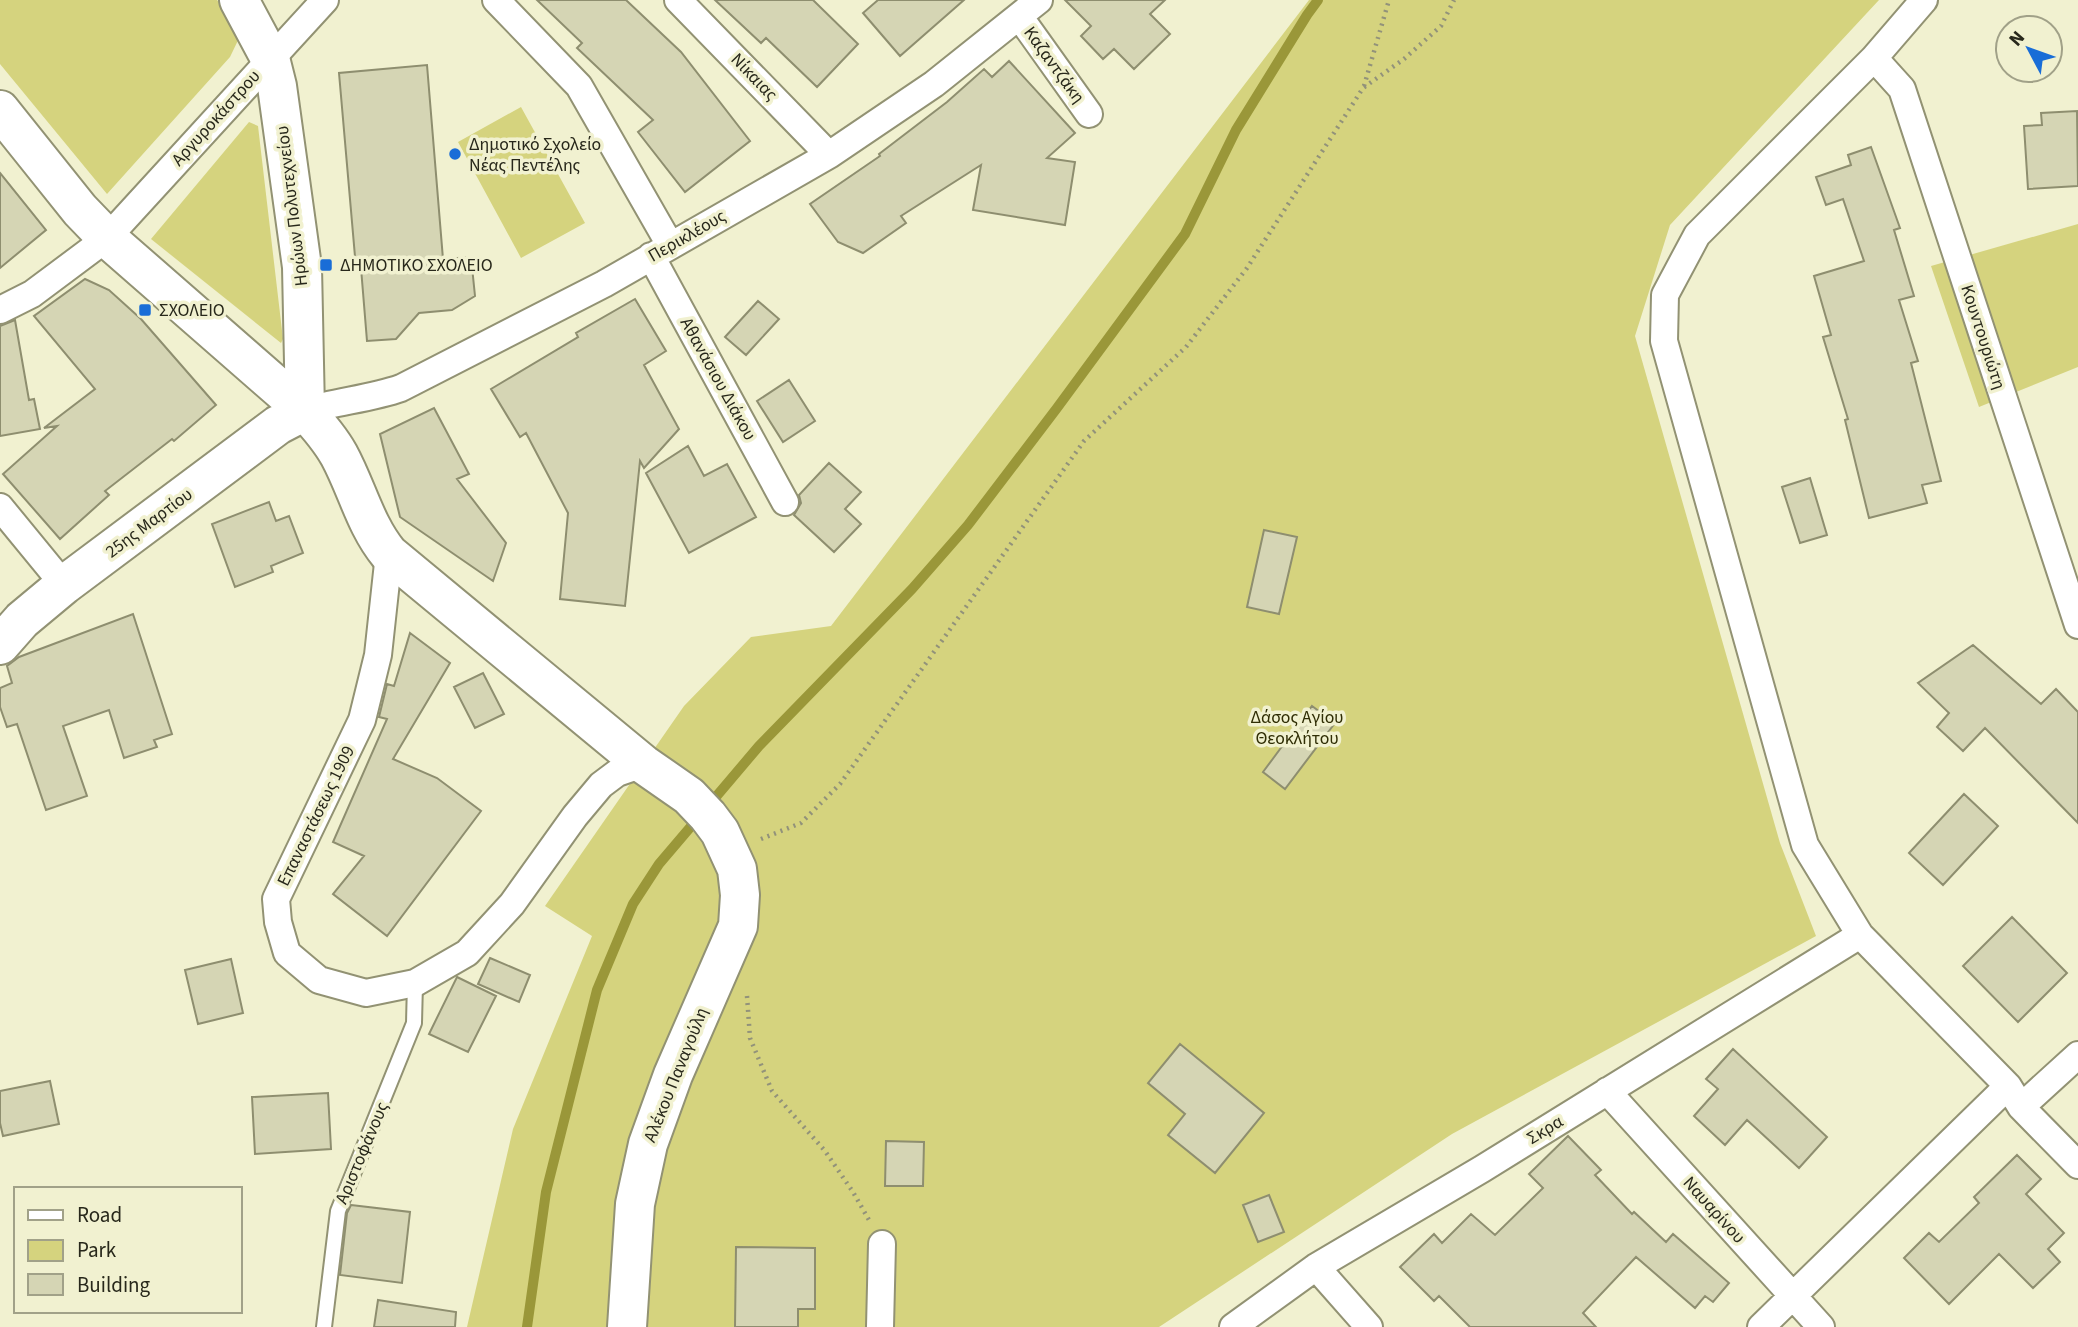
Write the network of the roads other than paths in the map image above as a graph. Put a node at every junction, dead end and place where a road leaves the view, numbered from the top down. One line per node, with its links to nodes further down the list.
1 (239, 0): 7 (main road, Ηρώων Πολυτεχνείου)
2 (325, 0): 7 (street, Αργυροκάστρου)
3 (496, 0): 13 (street, Αθανάσιου Διάκου)
4 (678, 0): 11 (street, Νίκαιας)
5 (1924, 0): 8 (street)
6 (1029, 8): 10 (street, Καζαντζάκη); 11 (street, Περικλέους)
7 (270, 58): 12 (street, Αργυροκάστρου); 15 (main road, Ηρώων Πολυτεχνείου)
8 (1874, 58): 20 (street, Κουντουριώτη); 23 (street)
9 (0, 110): 12 (main road)
10 (1089, 114)
11 (829, 155): 13 (street, Περικλέους)
12 (107, 238): 14 (street, Αργυροκάστρου); 15 (main road)
13 (661, 251): 15 (street, Περικλέους); 16 (street, Αθανάσιου Διάκου)
14 (0, 310)
15 (305, 411): 18 (main road); 19 (main road, 25ης Μαρτίου)
16 (785, 502)
17 (0, 507): 19 (street)
18 (389, 554): 22 (main road); 24 (street, Επαναστάσεως 1909)
19 (64, 585): 21 (main road, 25ης Μαρτίου)
20 (2078, 625)
21 (0, 645)
22 (643, 764): 24 (street, Επαναστάσεως 1909); 33 (main road, Αλέκου Παναγούλη)
23 (1860, 935): 26 (street, Σκρα); 27 (street)
24 (415, 983): 32 (lane, Αριστοφάνους)
25 (2078, 1055): 27 (street)
26 (1608, 1091): 30 (street, Σκρα); 31 (street, Ναυαρίνου)
27 (2015, 1096): 28 (street); 31 (street)
28 (2078, 1164)
29 (882, 1244): 34 (street)
30 (1316, 1267): 35 (street, Σκρα); 36 (street)
31 (1793, 1297): 37 (street); 38 (street, Ναυαρίνου)
32 (324, 1327)
33 (627, 1327)
34 (880, 1327)
35 (1233, 1327)
36 (1369, 1327)
37 (1761, 1327)
38 (1821, 1327)

